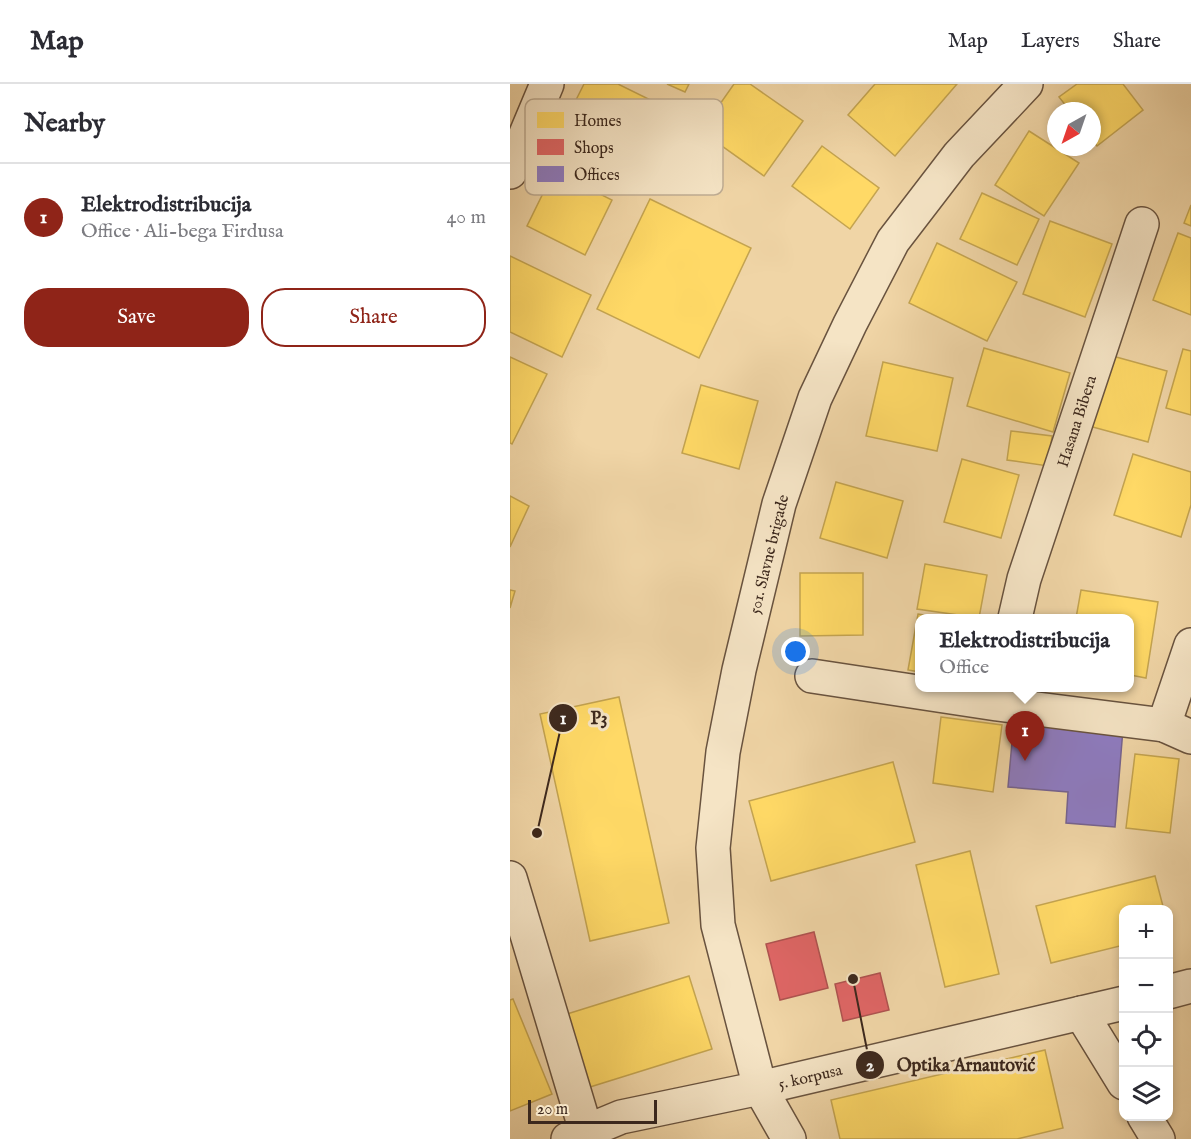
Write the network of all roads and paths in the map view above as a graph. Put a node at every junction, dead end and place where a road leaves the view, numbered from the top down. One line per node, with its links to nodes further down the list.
1 (547, 84): 3 (street)
2 (1026, 84): 20 (street, 501. Slavne brigade)
3 (541, 99)
4 (525, 136): 5 (street)
5 (510, 172)
6 (1142, 224): 7 (street, Hasana Bibera)
7 (1016, 614)
8 (1191, 645): 13 (street)
9 (812, 676): 10 (street)
10 (915, 687)
11 (962, 692): 12 (street)
12 (999, 696): 13 (street)
13 (1178, 731)
14 (510, 878): 22 (street)
15 (1191, 986): 16 (street)
16 (1173, 991)
17 (1119, 1004): 18 (street, 5. korpusa)
18 (1081, 1013): 19 (street); 20 (street, 5. korpusa)
19 (1119, 1075)
20 (760, 1088): 22 (street, 5. korpusa); 23 (street, 501. Slavne brigade)
21 (1147, 1121): 24 (street)
22 (577, 1135)
23 (789, 1139)
24 (1158, 1139)

